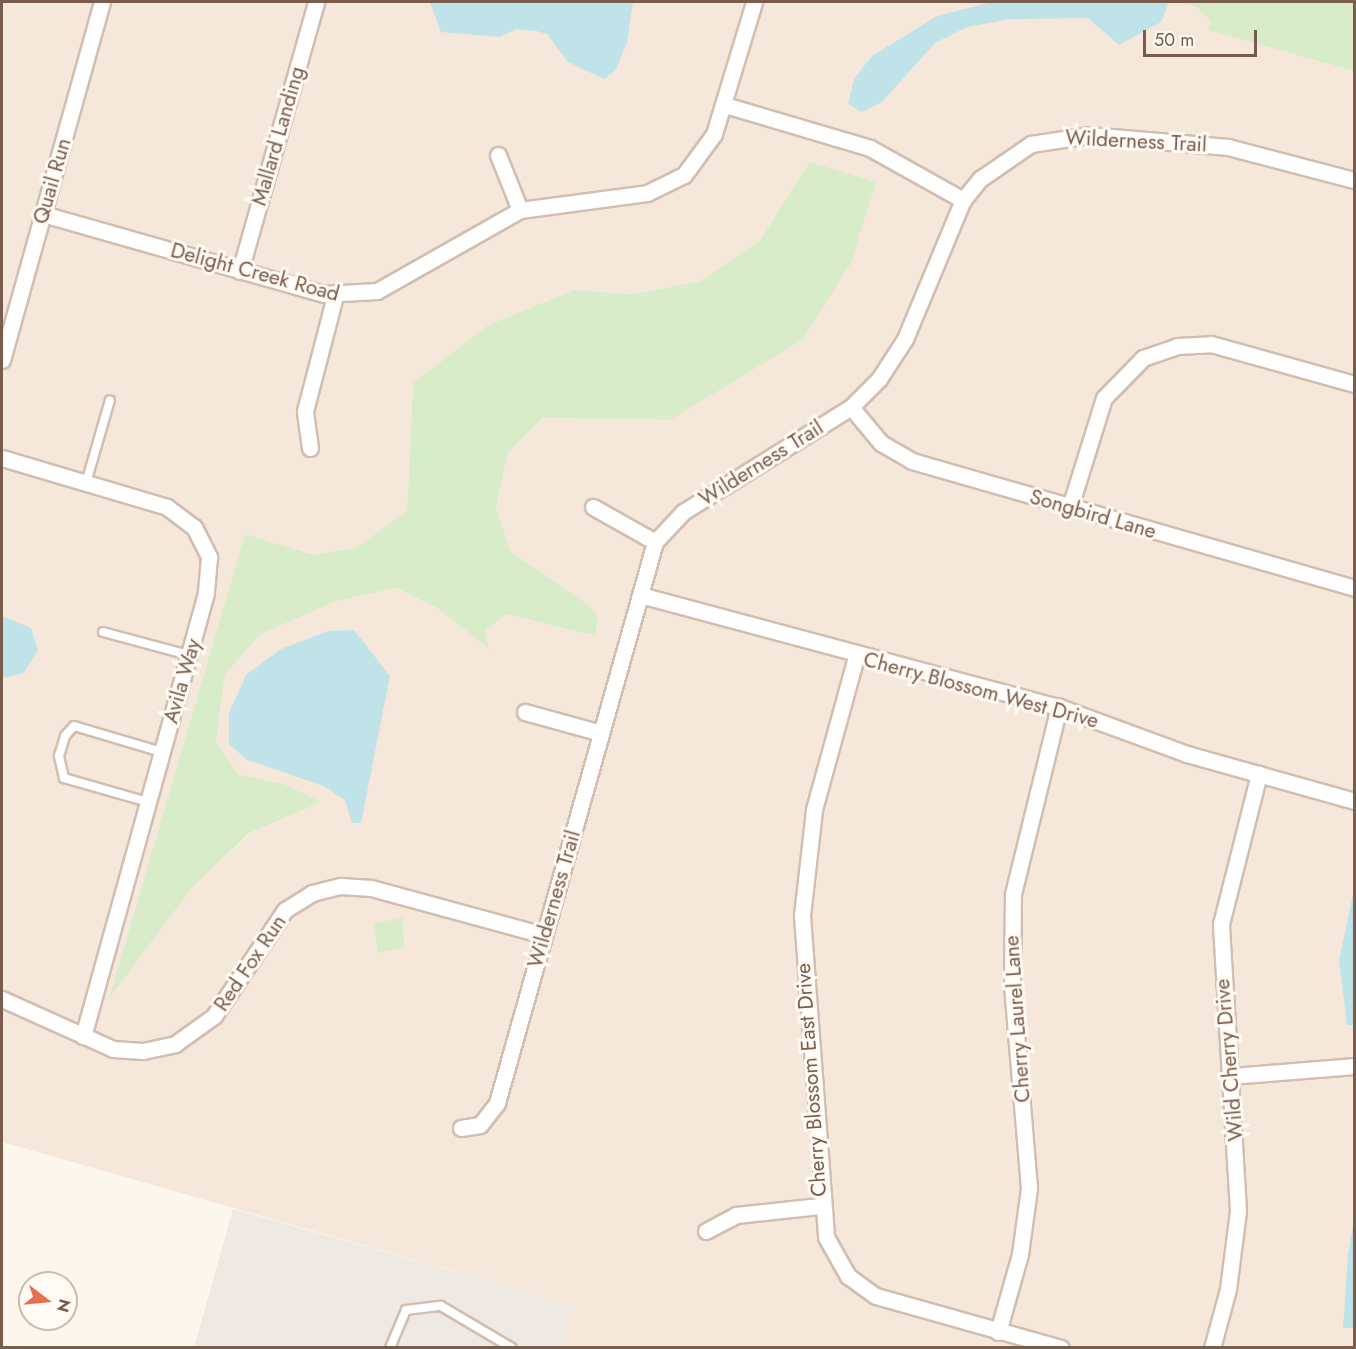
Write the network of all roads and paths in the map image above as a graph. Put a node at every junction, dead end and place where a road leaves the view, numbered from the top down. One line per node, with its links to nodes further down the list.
1 (102, 2): 9 (street, Quail Run)
2 (316, 2): 10 (street, Mallard Landing)
3 (754, 2): 4 (street, Delight Creek Road)
4 (725, 105): 7 (street); 8 (street, Delight Creek Road)
5 (498, 155): 8 (street)
6 (1354, 180): 7 (street, Wilderness Trail)
7 (963, 200): 15 (street, Wilderness Trail)
8 (520, 210): 11 (street, Delight Creek Road)
9 (43, 214): 10 (street, Delight Creek Road); 12 (street, Quail Run)
10 (240, 271): 11 (street, Delight Creek Road)
11 (335, 296): 16 (street)
12 (2, 360)
13 (1354, 384): 20 (street)
14 (110, 400): 18 (lane)
15 (851, 407): 20 (street, Songbird Lane); 21 (street, Wilderness Trail)
16 (310, 448)
17 (2, 458): 18 (street, Avila Way)
18 (86, 483): 25 (street, Avila Way)
19 (593, 507): 21 (street)
20 (1070, 507): 22 (street, Songbird Lane)
21 (655, 542): 23 (street, Wilderness Trail)
22 (1354, 588)
23 (640, 595): 26 (street, Cherry Blossom West Drive); 29 (street, Wilderness Trail)
24 (103, 632): 25 (lane)
25 (189, 655): 30 (street, Avila Way)
26 (856, 657): 27 (street, Cherry Blossom West Drive); 40 (street, Cherry Blossom East Drive)
27 (1059, 707): 31 (street, Cherry Blossom West Drive); 42 (street, Cherry Laurel Lane)
28 (525, 712): 29 (street)
29 (601, 733): 34 (street, Wilderness Trail)
30 (162, 752): 33 (street, Avila Way); 33 (lane)
31 (1259, 774): 32 (street, Cherry Blossom West Drive); 38 (street, Wild Cherry Drive)
32 (1354, 801)
33 (148, 802): 36 (street, Avila Way)
34 (544, 935): 36 (street, Red Fox Run); 39 (street, Wilderness Trail)
35 (2, 999): 36 (street, Red Fox Run)
36 (83, 1036)
37 (1354, 1066): 38 (street)
38 (1230, 1076): 46 (street, Wild Cherry Drive)
39 (461, 1128)
40 (820, 1206): 41 (street); 42 (street, Cherry Blossom East Drive)
41 (706, 1231)
42 (998, 1332): 45 (street, Cherry Blossom East Drive)
43 (390, 1347): 44 (lane)
44 (512, 1347)
45 (1061, 1347)
46 (1212, 1347)

